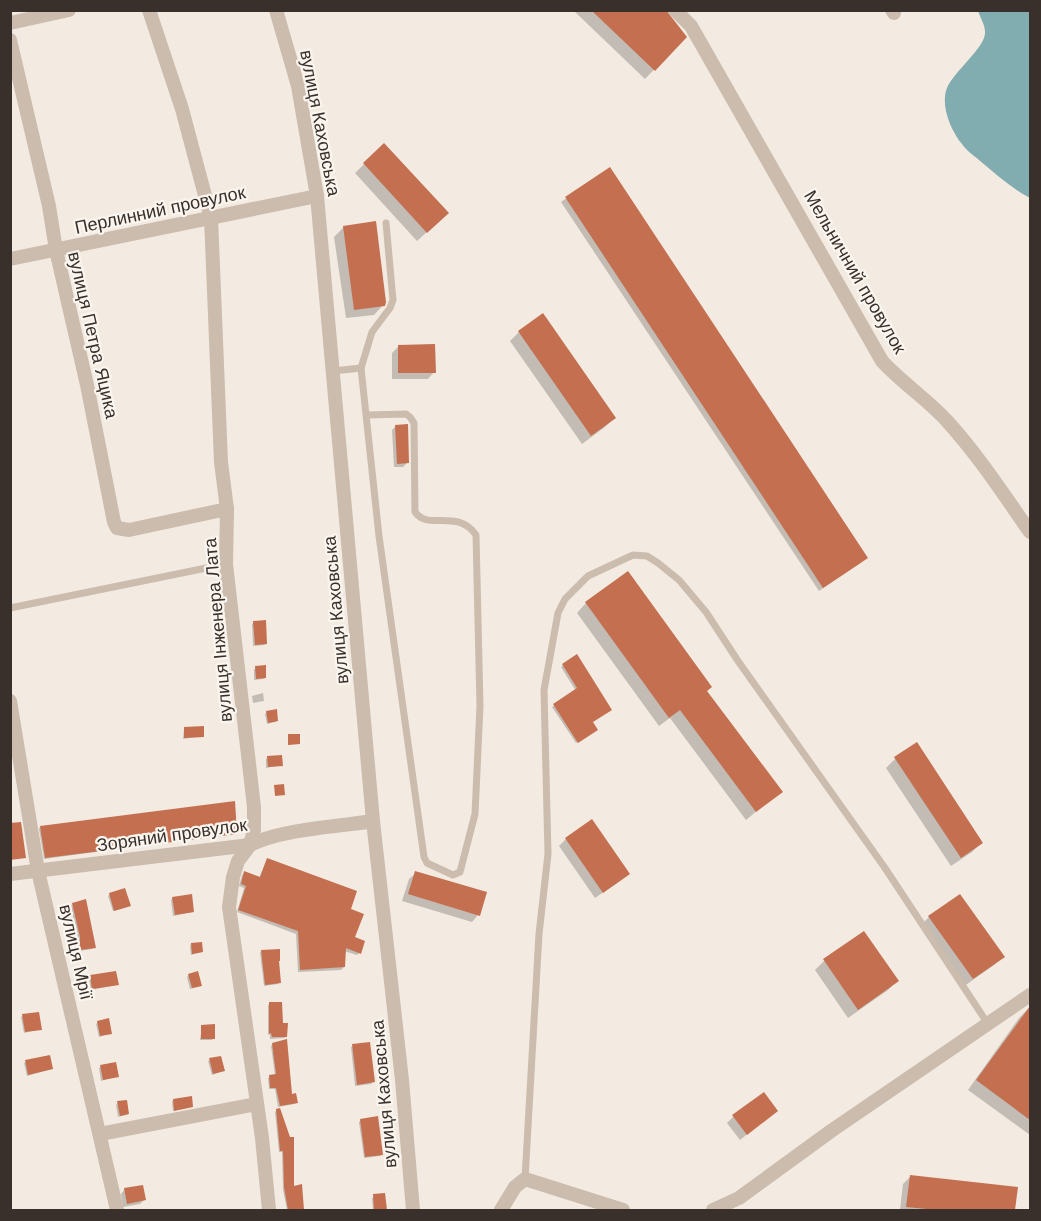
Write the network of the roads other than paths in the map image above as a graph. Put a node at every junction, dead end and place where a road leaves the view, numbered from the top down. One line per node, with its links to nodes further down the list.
1 (69, 10): 5 (street)
2 (149, 10): 8 (street, вулиця Інженера Лата)
3 (276, 10): 7 (street, вулиця Каховська)
4 (675, 10): 16 (street, Мельничний провулок)
5 (10, 23)
6 (10, 40): 10 (street, вулиця Петра Яцика)
7 (317, 196): 8 (street, Перлинний провулок); 13 (street, вулиця Каховська)
8 (211, 218): 10 (street, Перлинний провулок); 15 (street, вулиця Інженера Лата)
9 (386, 223): 12 (lane)
10 (56, 250): 11 (street, Перлинний провулок); 15 (street, вулиця Петра Яцика)
11 (10, 259)
12 (362, 368): 13 (lane); 14 (lane)
13 (333, 370): 20 (street, вулиця Каховська)
14 (367, 414): 14 (lane)
15 (227, 509): 17 (street, вулиця Інженера Лата)
16 (1030, 532)
17 (226, 564): 18 (lane); 21 (street, вулиця Інженера Лата)
18 (10, 608)
19 (10, 700): 22 (street, вулиця Мрії)
20 (373, 822): 21 (street, Зоряний провулок); 31 (street, вулиця Каховська)
21 (249, 845): 22 (street, Зоряний провулок); 26 (street, вулиця Інженера Лата)
22 (38, 871): 23 (street, Зоряний провулок); 27 (street, вулиця Мрії)
23 (10, 874)
24 (1030, 995): 25 (street)
25 (988, 1024): 28 (lane); 34 (street)
26 (257, 1104): 27 (street); 30 (street, вулиця Інженера Лата)
27 (100, 1134): 29 (street, вулиця Мрії)
28 (525, 1179): 32 (street); 33 (street)
29 (117, 1210)
30 (269, 1210)
31 (413, 1210)
32 (501, 1210)
33 (623, 1210)
34 (713, 1210)

